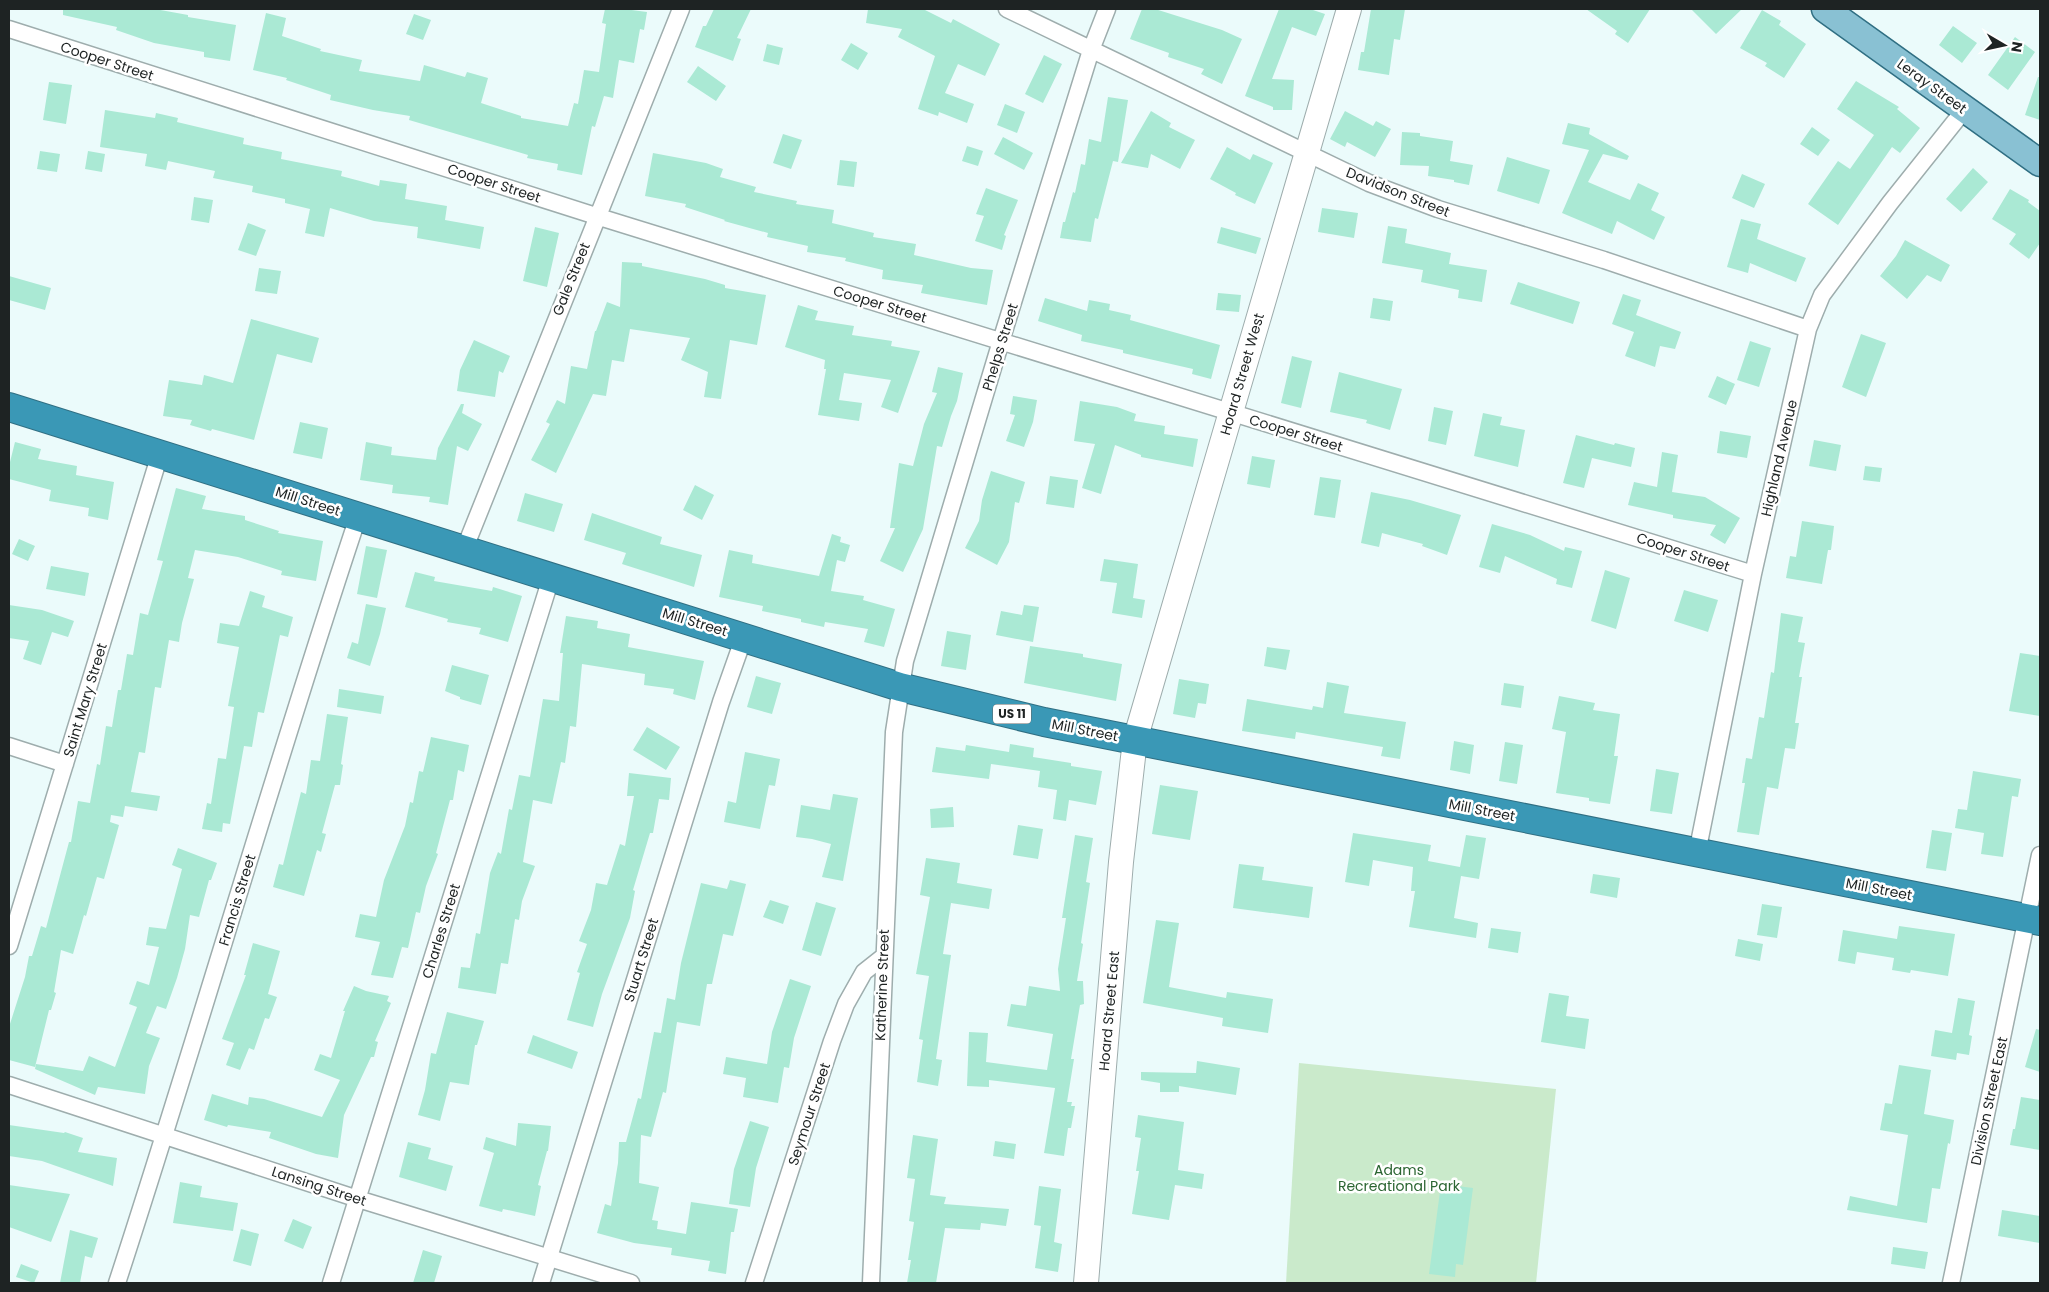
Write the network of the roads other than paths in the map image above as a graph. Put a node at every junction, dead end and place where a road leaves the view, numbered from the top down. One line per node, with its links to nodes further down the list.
1 (681, 9): 11 (street, Gale Street)
2 (1007, 9): 7 (street, Davidson Street)
3 (1107, 9): 7 (street, Phelps Street)
4 (1349, 9): 9 (street, Hoard Street West)
5 (1825, 9): 8 (main road, Leray Street)
6 (9, 30): 11 (street, Cooper Street)
7 (1092, 50): 9 (street, Davidson Street); 13 (street, Phelps Street)
8 (1965, 109): 10 (main road, Leray Street); 12 (street, Highland Avenue)
9 (1307, 153): 12 (street, Davidson Street); 15 (street, Hoard Street West)
10 (2040, 163)
11 (596, 216): 13 (street, Cooper Street); 18 (street, Gale Street)
12 (1808, 329): 19 (street, Highland Avenue)
13 (1001, 341): 15 (street, Cooper Street); 22 (street, Phelps Street)
14 (9, 407): 16 (highway, Mill Street / US 11)
15 (1231, 413): 19 (street, Cooper Street); 23 (street, Hoard Street West)
16 (160, 454): 17 (highway, Mill Street / US 11); 25 (street, Saint Mary Street)
17 (358, 517): 18 (highway, Mill Street / US 11); 32 (street, Francis Street)
18 (464, 550): 20 (highway, Mill Street / US 11)
19 (1753, 574): 26 (street, Highland Avenue)
20 (551, 578): 21 (highway, Mill Street / US 11); 33 (street, Charles Street)
21 (744, 637): 22 (highway, Mill Street / US 11); 34 (street, Stuart Street)
22 (900, 687): 23 (highway, Mill Street / US 11); 30 (street, Katherine Street)
23 (1135, 740): 26 (highway, Mill Street / US 11); 41 (street, Hoard Street East)
24 (9, 746): 25 (street)
25 (65, 764): 29 (street, Saint Mary Street)
26 (1697, 853): 28 (highway, Mill Street / US 11)
27 (2040, 855): 28 (street, Division Street East)
28 (2034, 920): 42 (street, Division Street East)
29 (9, 946)
30 (883, 958): 39 (street, Seymour Street); 40 (street, Katherine Street)
31 (9, 1085): 32 (street, Lansing Street)
32 (165, 1136): 33 (street, Lansing Street); 35 (street, Francis Street)
33 (358, 1199): 34 (street, Lansing Street); 36 (street, Charles Street)
34 (549, 1258): 37 (street, Stuart Street); 38 (street, Lansing Street)
35 (117, 1283)
36 (331, 1283)
37 (541, 1283)
38 (631, 1283)
39 (754, 1283)
40 (871, 1283)
41 (1086, 1283)
42 (1951, 1283)

